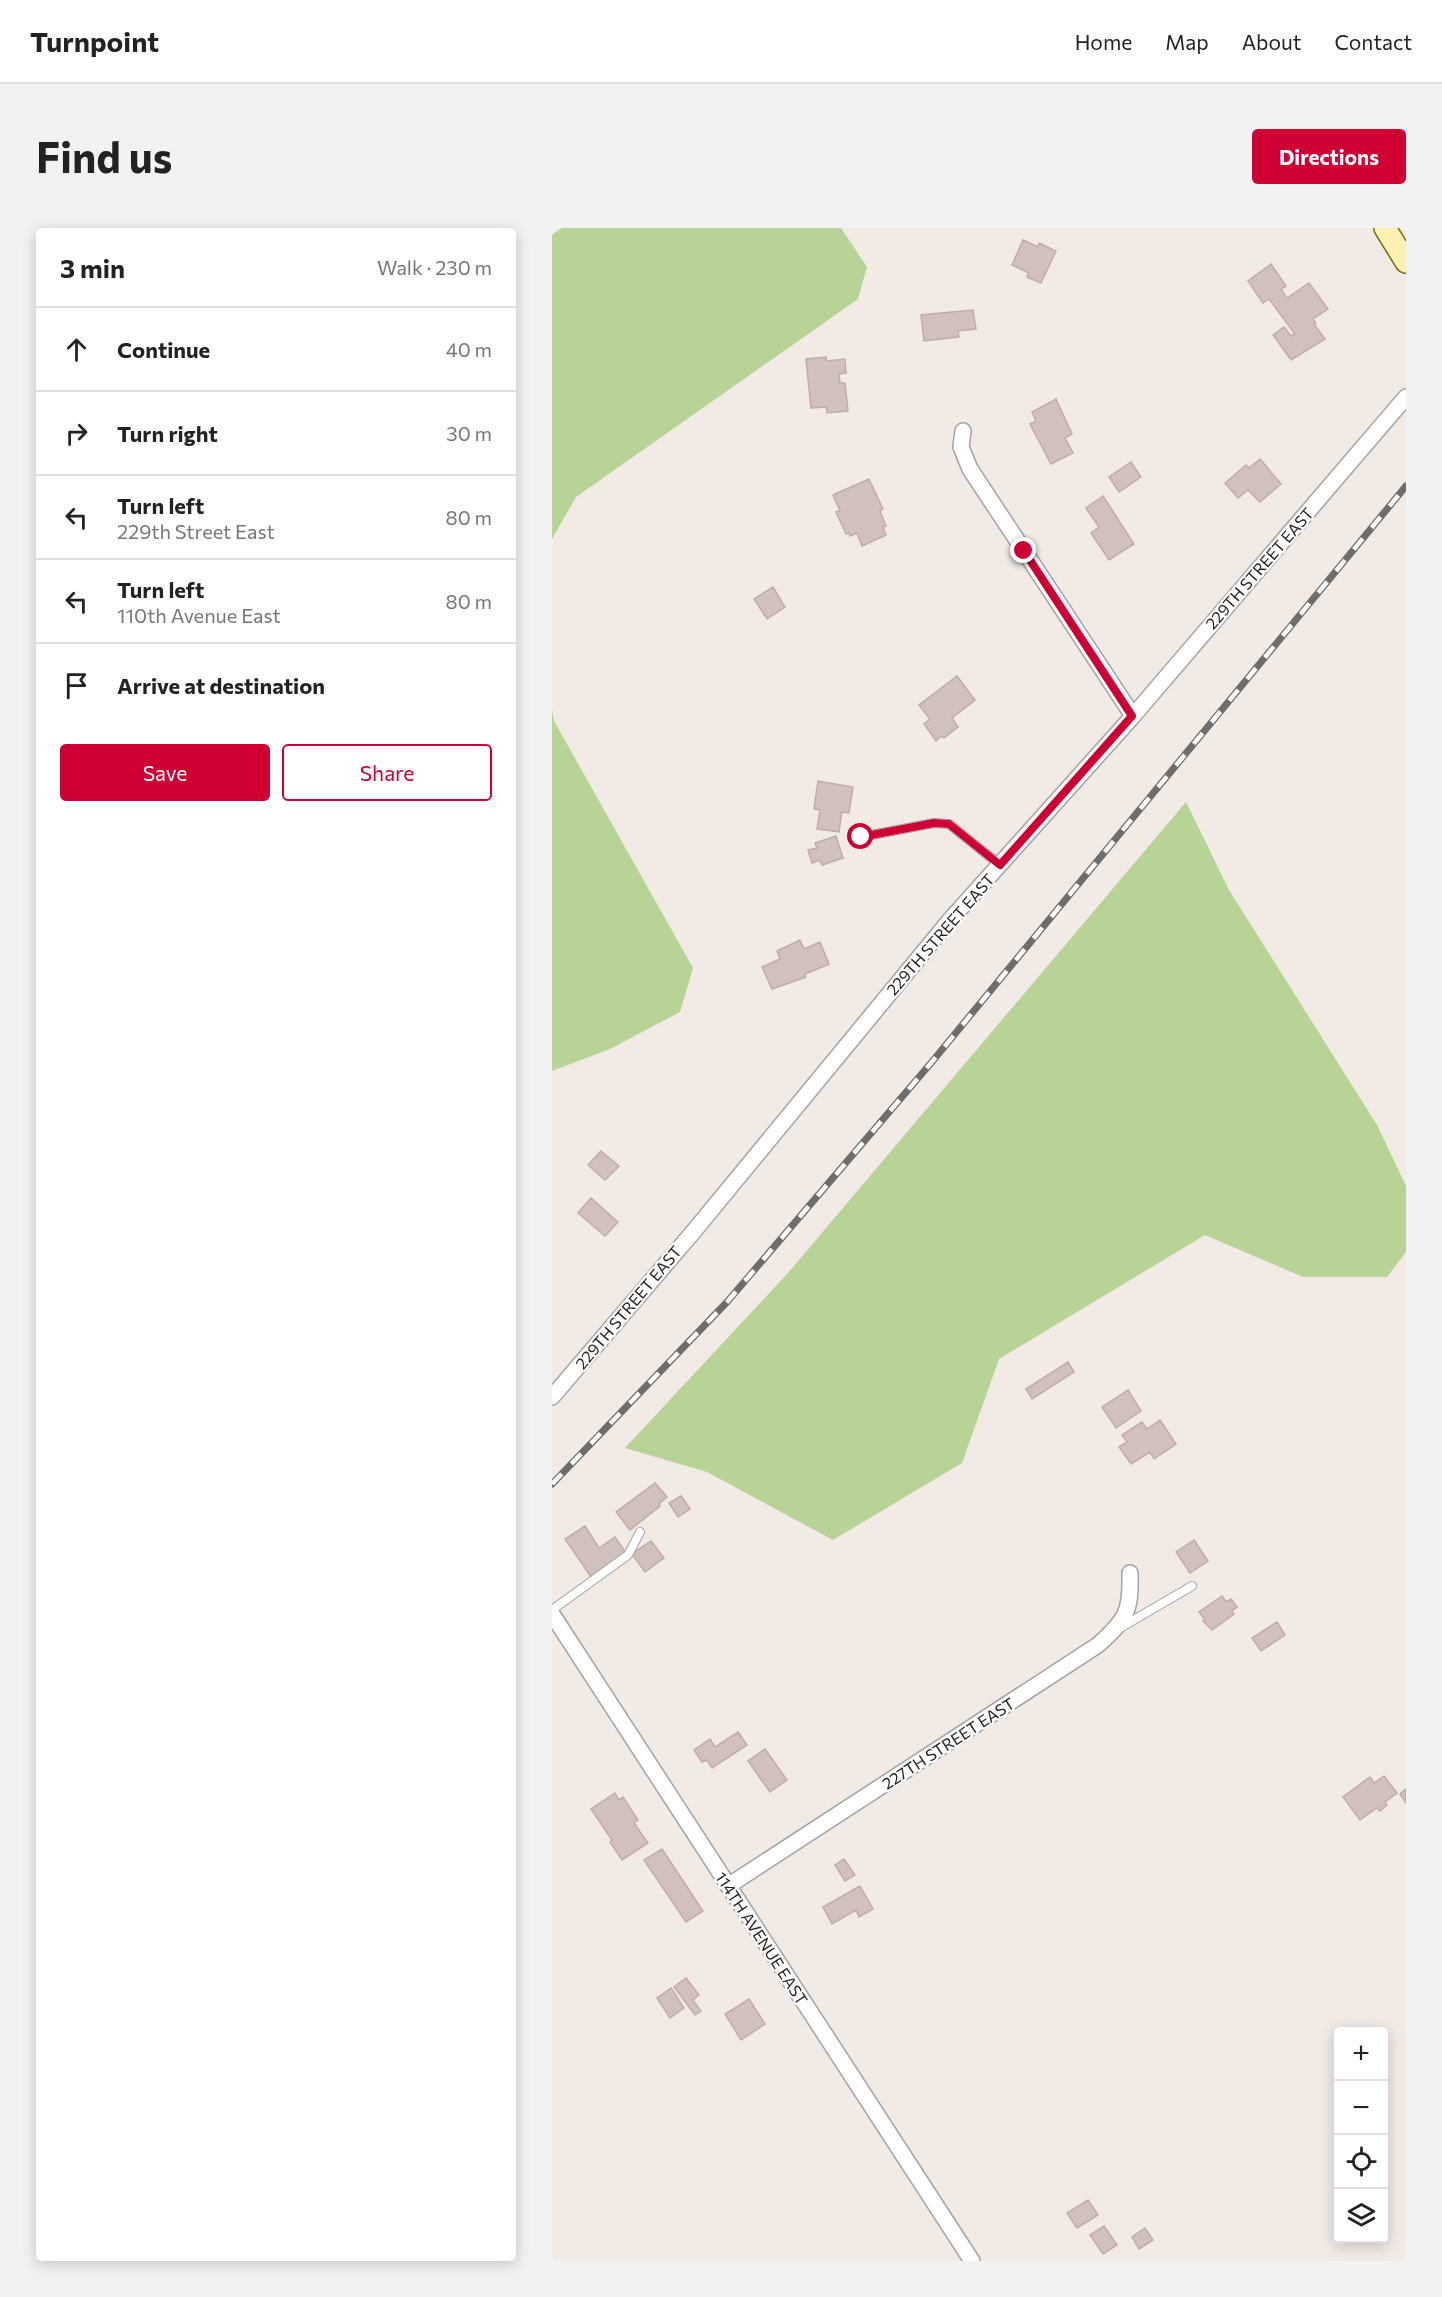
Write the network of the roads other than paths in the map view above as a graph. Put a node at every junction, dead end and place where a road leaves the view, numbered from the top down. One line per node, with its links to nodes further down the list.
1 (1385, 228): 2 (street)
2 (1406, 262)
3 (1406, 397): 5 (street, 229TH STREET EAST)
4 (963, 431): 5 (street)
5 (1132, 716): 7 (street, 229TH STREET EAST)
6 (861, 837): 7 (lane)
7 (1000, 865): 8 (street, 229TH STREET EAST)
8 (552, 1397)
9 (640, 1532): 12 (lane)
10 (1130, 1573): 13 (street, 227TH STREET EAST)
11 (1192, 1586): 13 (lane)
12 (552, 1612): 14 (street, 114TH AVENUE EAST)
13 (1111, 1634): 14 (street, 227TH STREET EAST)
14 (728, 1886): 15 (street, 114TH AVENUE EAST)
15 (972, 2261)

